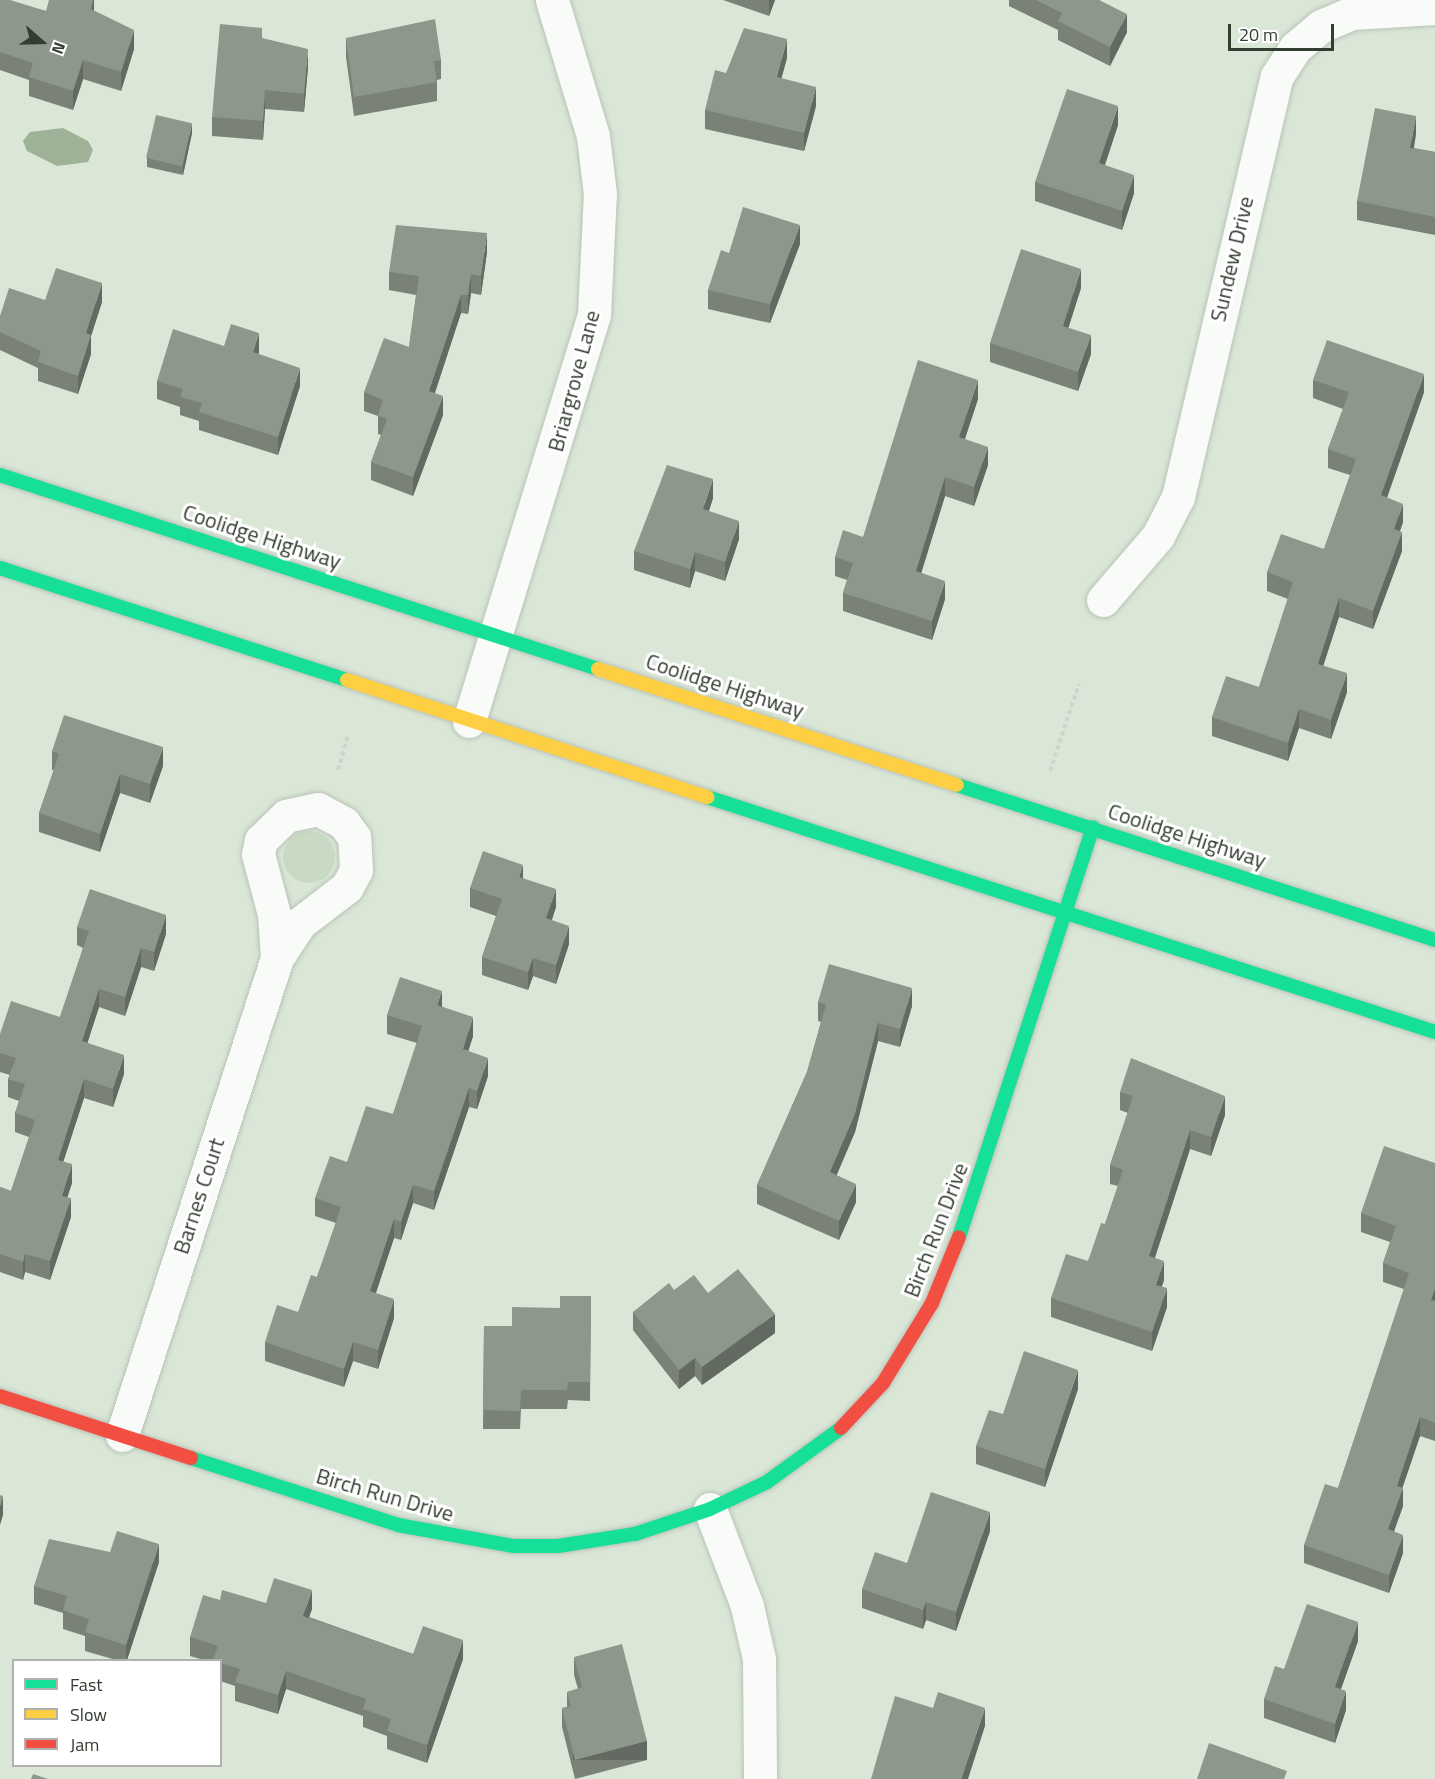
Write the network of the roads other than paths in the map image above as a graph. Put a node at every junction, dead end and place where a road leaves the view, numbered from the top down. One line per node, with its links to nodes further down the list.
1 (552, 0): 6 (street, Briargrove Lane)
2 (1435, 8): 5 (street, Sundew Drive)
3 (0, 475): 6 (main road, Coolidge Highway)
4 (0, 568): 7 (main road)
5 (1103, 600)
6 (496, 633): 7 (street, Briargrove Lane); 8 (main road, Coolidge Highway)
7 (470, 721): 9 (main road)
8 (1093, 827): 9 (main road, Birch Run Drive); 10 (main road, Coolidge Highway)
9 (1064, 912): 12 (main road); 15 (main road, Birch Run Drive)
10 (1435, 940)
11 (277, 958): 14 (street, Barnes Court)
12 (1435, 1032)
13 (0, 1396): 14 (main road, Birch Run Drive)
14 (122, 1435): 15 (main road, Birch Run Drive)
15 (710, 1509): 16 (street)
16 (760, 1779)

